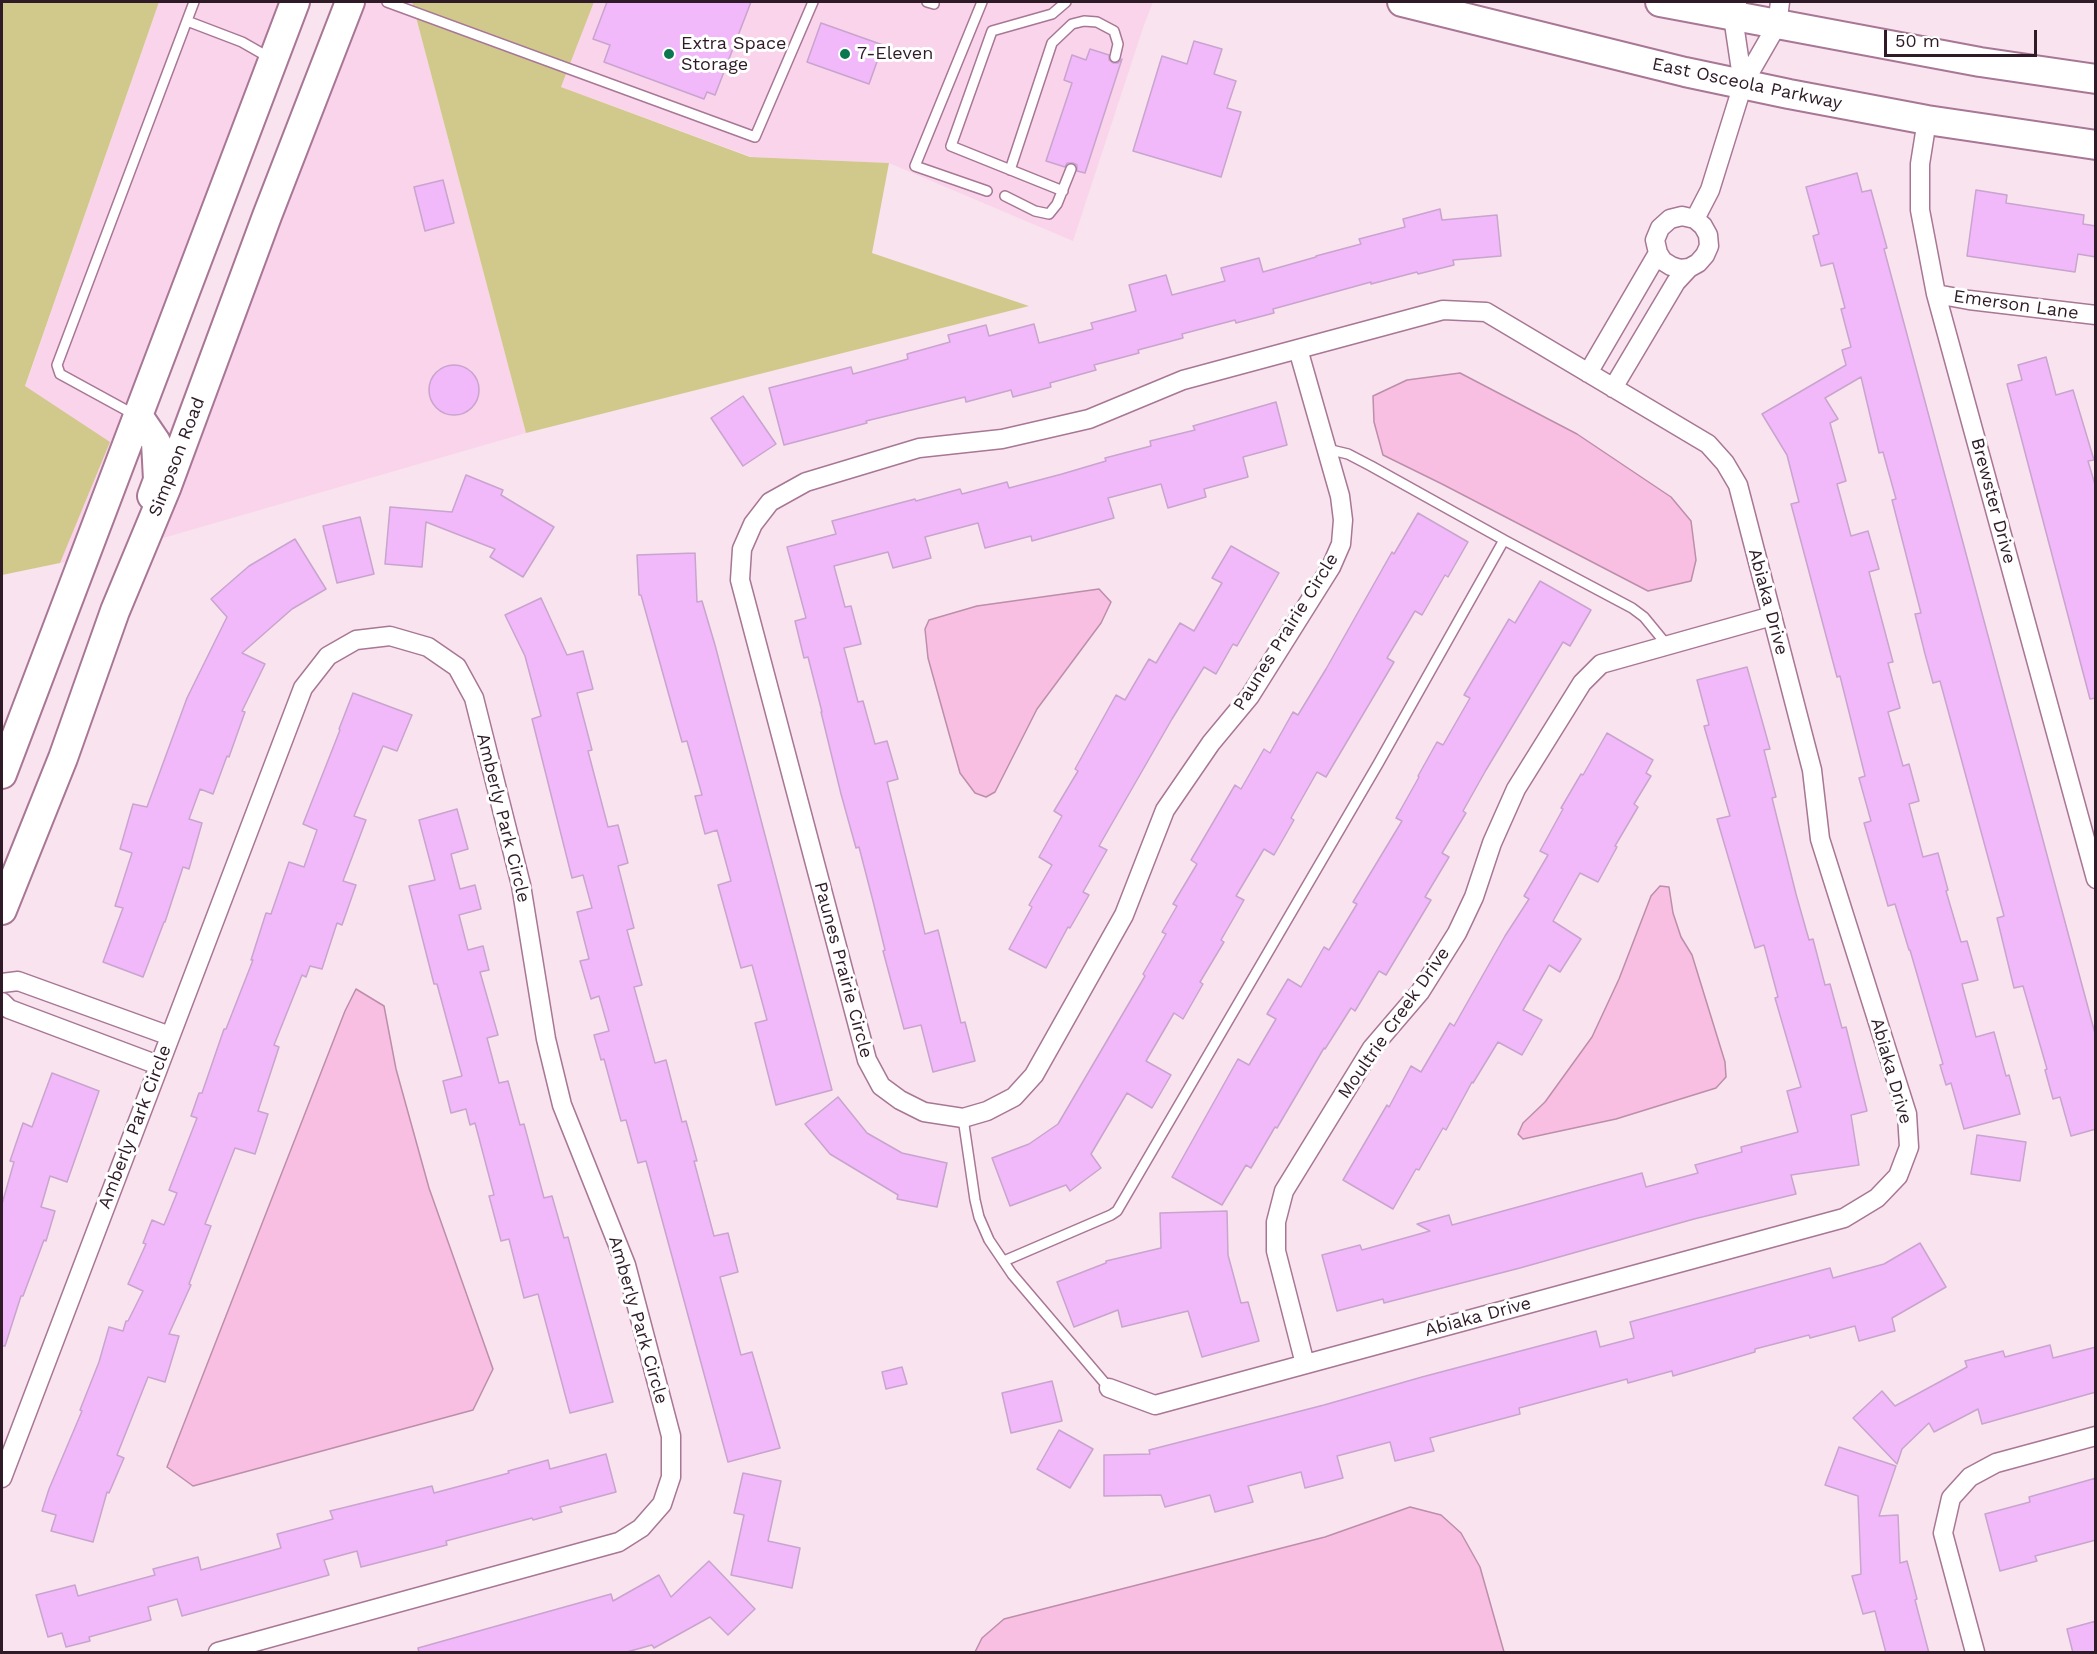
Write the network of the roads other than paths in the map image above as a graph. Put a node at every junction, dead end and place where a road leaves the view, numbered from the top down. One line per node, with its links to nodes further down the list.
1 (194, 2): 14 (lane)
2 (295, 2): 16 (main road)
3 (350, 2): 37 (main road, Simpson Road)
4 (387, 2): 5 (lane)
5 (813, 2)
6 (927, 2): 7 (lane)
7 (934, 2)
8 (982, 2): 23 (lane)
9 (1066, 2): 22 (lane)
10 (1402, 2): 18 (main road, East Osceola Parkway)
11 (1660, 2): 12 (main road)
12 (1735, 9): 13 (main road); 18 (street)
13 (1779, 13): 17 (main road); 18 (street)
14 (187, 21): 16 (lane); 34 (lane)
15 (1115, 57): 22 (lane)
16 (274, 60): 34 (main road)
17 (2096, 79)
18 (1743, 84): 19 (main road, East Osceola Parkway); 26 (street)
19 (1927, 120): 20 (main road, East Osceola Parkway); 29 (street, Brewster Drive)
20 (2096, 145)
21 (1071, 169): 24 (lane)
22 (1010, 170): 24 (lane)
23 (987, 191)
24 (1063, 191): 25 (lane)
25 (1005, 196)
26 (1695, 219): 27 (street); 28 (street)
27 (1658, 253): 28 (street); 32 (street)
28 (1689, 268): 33 (street)
29 (1936, 294): 30 (street, Emerson Lane); 41 (street, Brewster Drive)
30 (2096, 315)
31 (1298, 349): 32 (street, Paunes Prairie Circle); 35 (street, Paunes Prairie Circle); 47 (street, Paunes Prairie Circle)
32 (1588, 373): 33 (street, Abiaka Drive)
33 (1613, 387): 38 (street, Abiaka Drive)
34 (139, 417): 37 (main road); 40 (main road)
35 (1326, 448): 36 (lane); 47 (street, Paunes Prairie Circle)
36 (1504, 540): 39 (lane); 48 (lane)
37 (115, 611): 42 (main road, Simpson Road)
38 (1772, 616): 39 (street, Moultrie Creek Drive); 49 (street, Abiaka Drive)
39 (1667, 645): 49 (street, Moultrie Creek Drive)
40 (2, 774)
41 (2096, 879)
42 (2, 910)
43 (2, 982): 45 (street)
44 (2, 1002): 46 (street)
45 (170, 1036): 46 (street, Amberly Park Circle); 53 (street, Amberly Park Circle)
46 (158, 1065): 52 (street, Amberly Park Circle)
47 (963, 1118): 48 (lane)
48 (1004, 1261): 50 (lane)
49 (1305, 1364): 50 (street, Abiaka Drive)
50 (1109, 1388)
51 (2096, 1436): 54 (street)
52 (2, 1478)
53 (218, 1653)
54 (1975, 1653)

